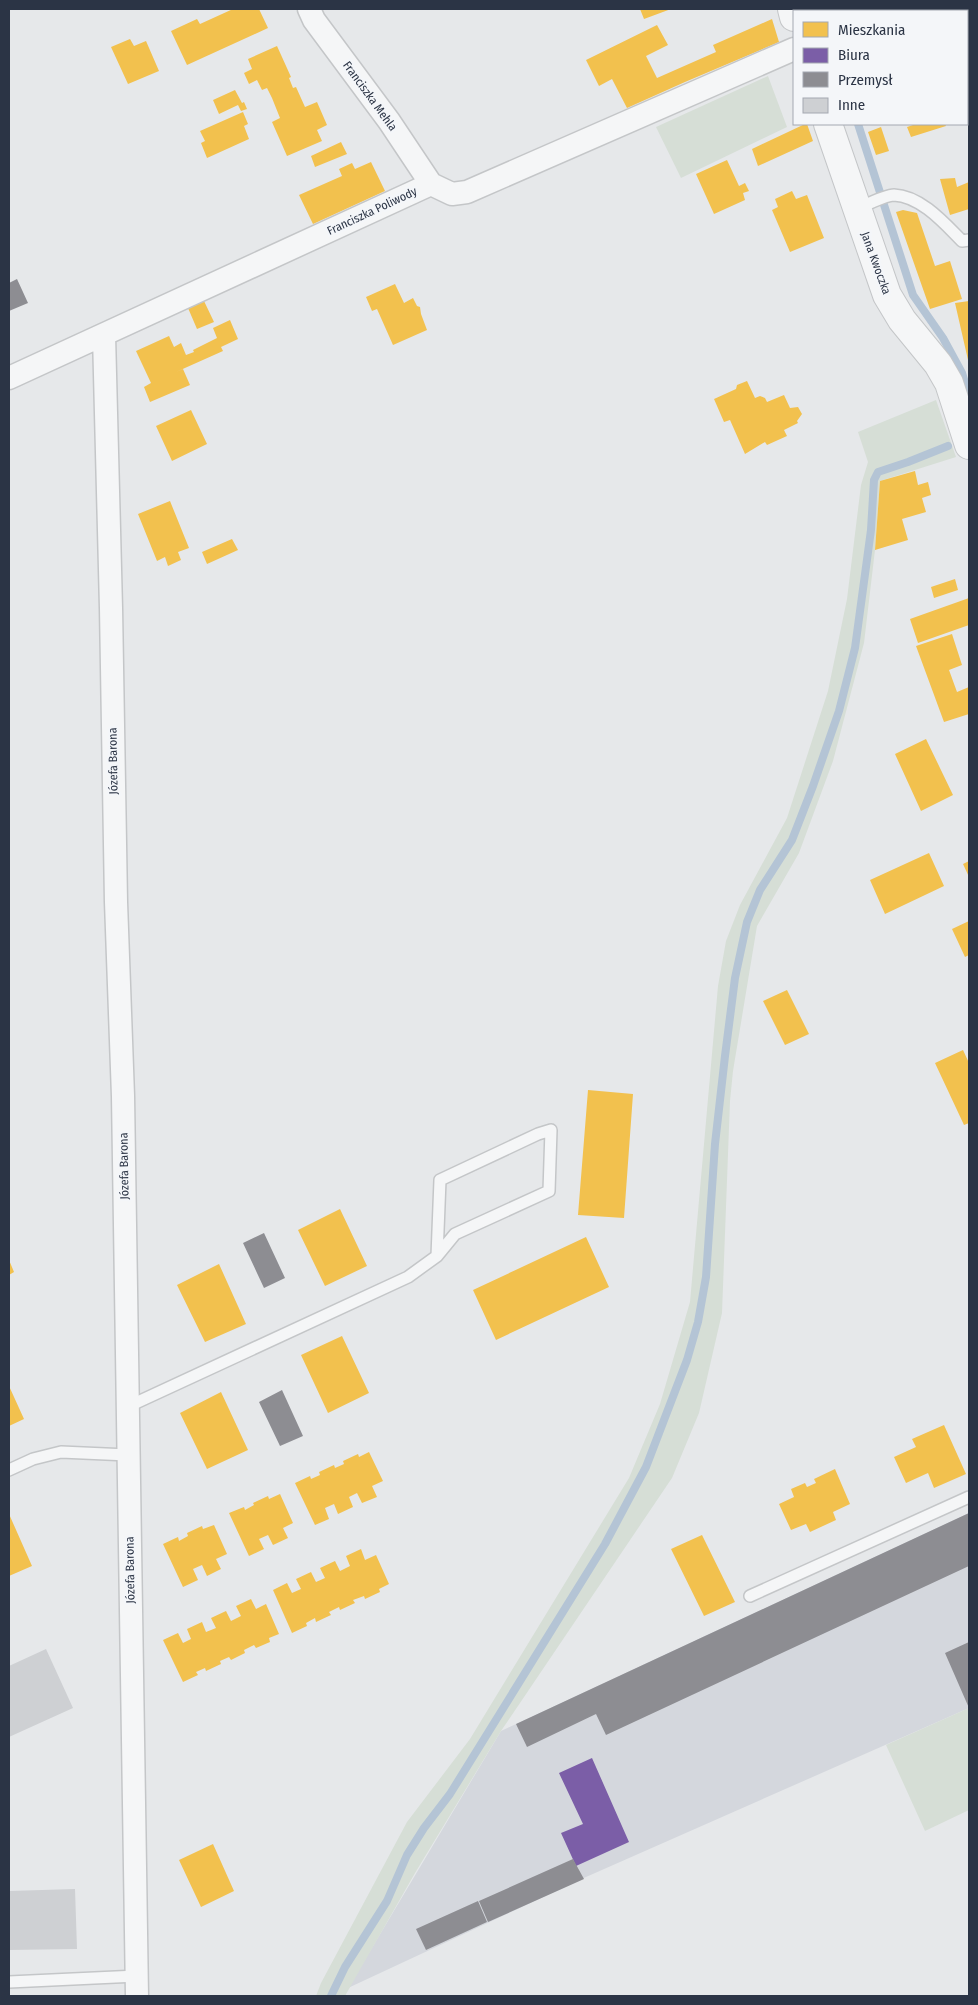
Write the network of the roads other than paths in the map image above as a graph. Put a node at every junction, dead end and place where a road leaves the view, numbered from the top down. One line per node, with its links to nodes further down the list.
1 (309, 9): 4 (street, Franciszka Mehla)
2 (793, 49): 4 (street, Franciszka Poliwody)
3 (828, 125): 5 (street, Jana Kwoczka)
4 (431, 184): 7 (street, Franciszka Poliwody)
5 (864, 206): 6 (lane); 9 (street, Jana Kwoczka)
6 (969, 240)
7 (104, 335): 8 (street, Franciszka Poliwody); 11 (street, Józefa Barona)
8 (9, 378)
9 (969, 445)
10 (437, 1256): 10 (lane); 11 (lane)
11 (127, 1407): 12 (street, Józefa Barona)
12 (128, 1455): 13 (lane); 17 (street, Józefa Barona)
13 (9, 1470)
14 (969, 1497): 15 (lane)
15 (750, 1596)
16 (9, 1982): 17 (lane)
17 (137, 1986)

